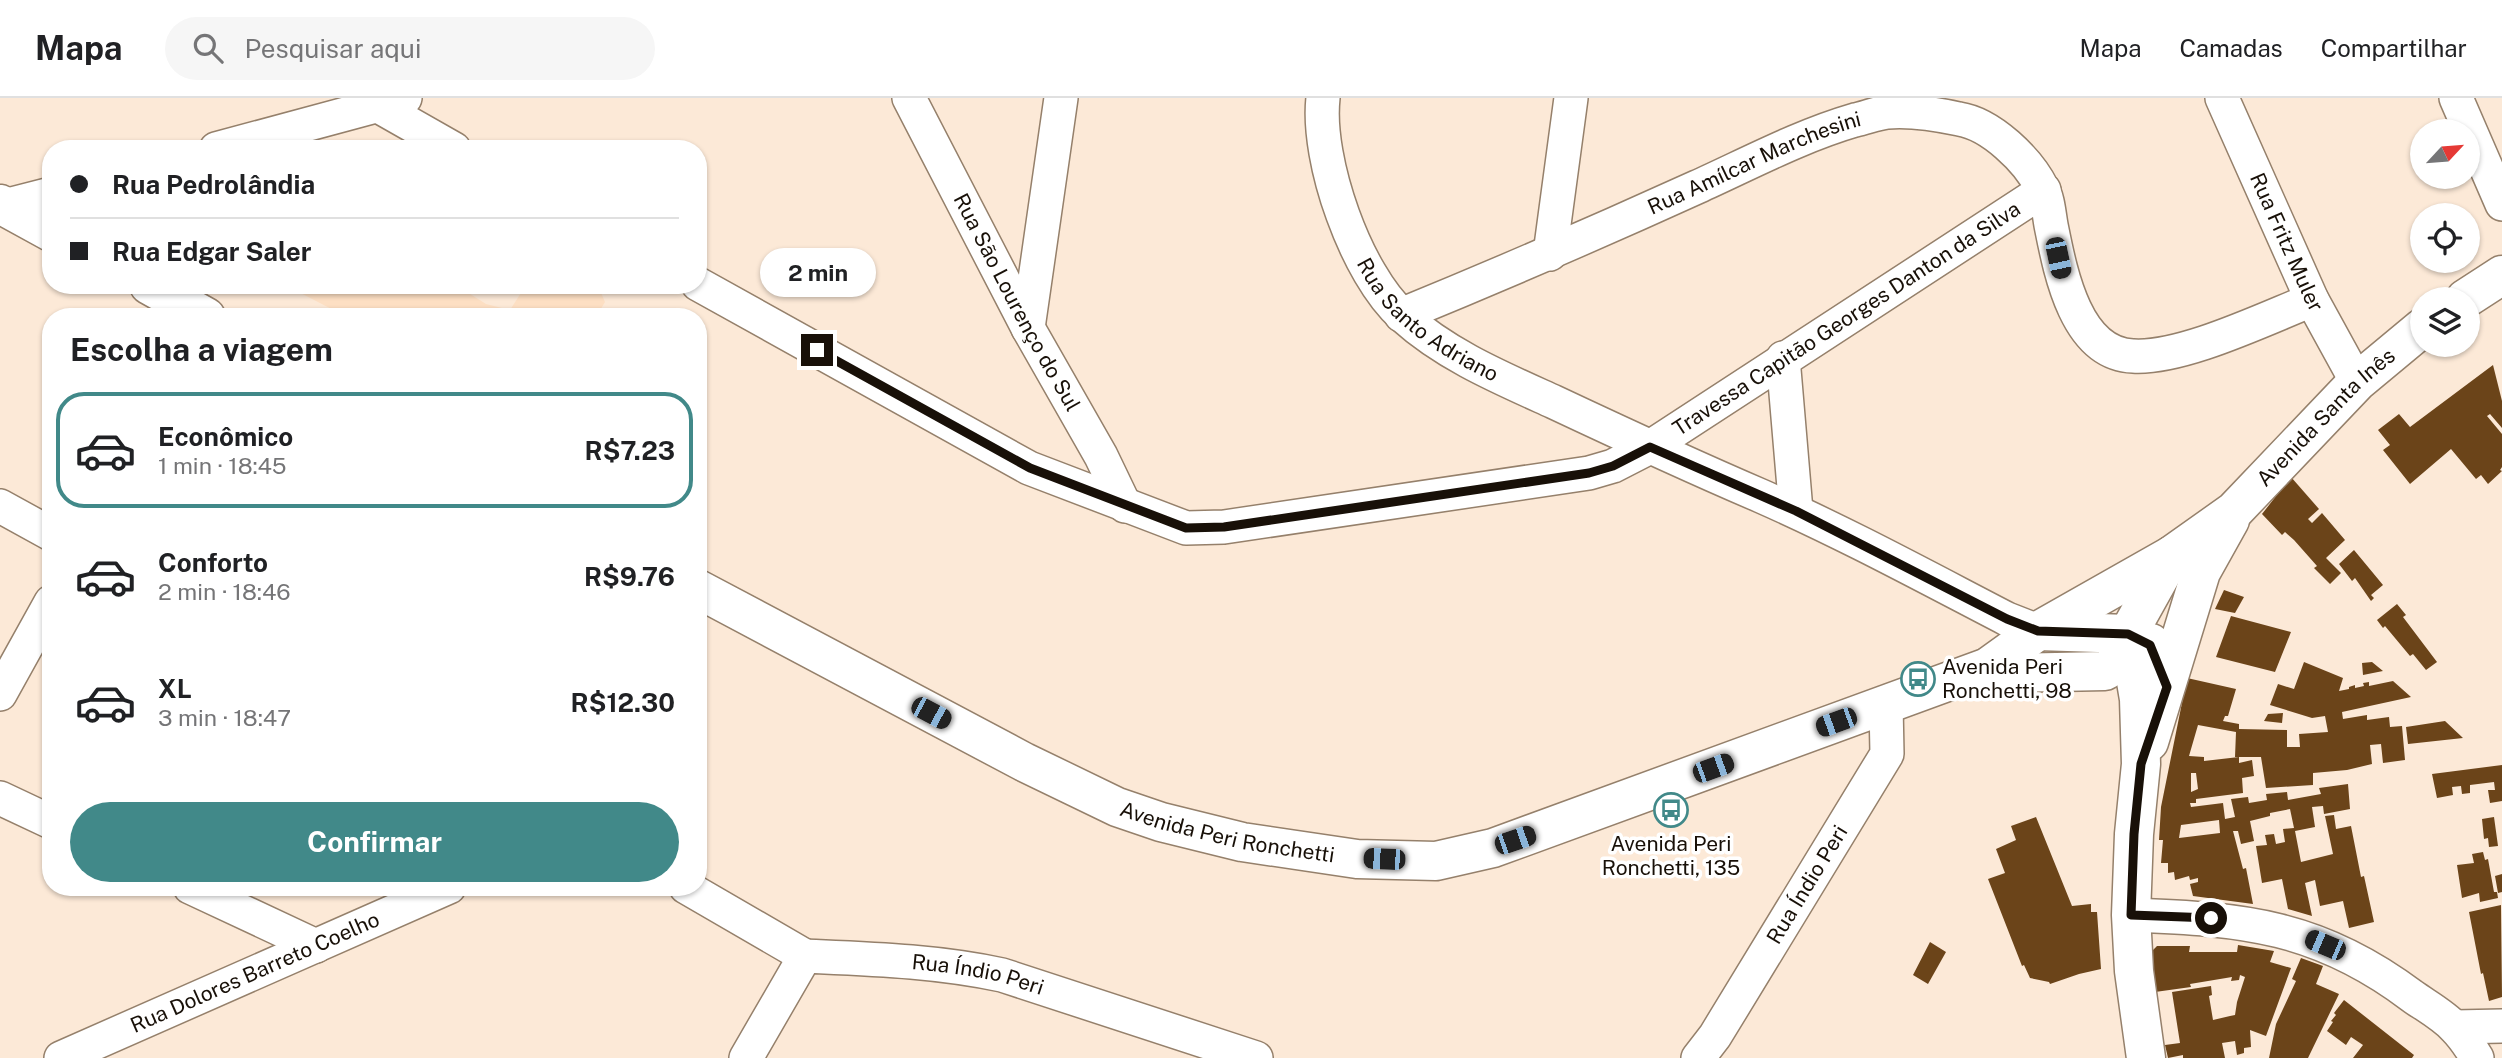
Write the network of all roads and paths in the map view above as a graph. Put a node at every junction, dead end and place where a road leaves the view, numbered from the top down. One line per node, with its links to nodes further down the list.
1 (909, 98): 24 (street, Rua São Lourenço do Sul)
2 (1061, 98): 24 (street)
3 (1323, 98): 23 (street, Rua Santo Adriano)
4 (1571, 98): 16 (street)
5 (2222, 98): 21 (street, Rua Fritz Muler)
6 (2456, 98): 13 (street)
7 (382, 101): 9 (street); 10 (street)
8 (1844, 111): 11 (street, Rua Amílcar Marchesini); 16 (street, Rua Amílcar Marchesini)
9 (247, 140)
10 (440, 140)
11 (2044, 190): 21 (street, Rua Amílcar Marchesini); 26 (street, Travessa Capitão Georges Danton da Silva)
12 (42, 196): 14 (street)
13 (2502, 204)
14 (2, 205): 15 (main road)
15 (42, 227)
16 (1550, 254): 23 (street, Rua Amílcar Marchesini)
17 (2502, 275): 19 (main road)
18 (707, 289): 30 (street, Travessa Capitão Georges Danton da Silva)
19 (2480, 290)
20 (165, 294): 22 (main road)
21 (2312, 300): 27 (street, Rua Fritz Muler)
22 (190, 308)
23 (1401, 315): 28 (street, Rua Santo Adriano)
24 (1028, 328): 30 (street, Rua São Lourenço do Sul)
25 (2410, 338): 27 (main road, Avenida Santa Inês)
26 (1783, 358): 28 (street, Travessa Capitão Georges Danton da Silva); 31 (street)
27 (2357, 382): 33 (main road, Avenida Santa Inês)
28 (1650, 447): 30 (street, Travessa Capitão Georges Danton da Silva); 31 (street, Rua Santo Adriano)
29 (0, 506): 32 (street)
30 (1125, 506)
31 (1796, 511): 36 (street, Rua Santo Adriano)
32 (42, 529)
33 (2187, 564): 36 (main road); 37 (main road, Avenida Santa Inês); 39 (main road)
34 (707, 594): 41 (main road, Avenida Peri Ronchetti)
35 (42, 618): 40 (street)
36 (2038, 631): 37 (main road); 38 (main road)
37 (2136, 644): 38 (main road); 39 (main road); 42 (main road)
38 (1988, 667): 41 (main road, Avenida Peri Ronchetti)
39 (2167, 687): 42 (main road)
40 (0, 694)
41 (1886, 704): 56 (street, Rua Índio Peri)
42 (2141, 764): 48 (main road)
43 (0, 799): 44 (street)
44 (42, 818)
45 (209, 896): 49 (street)
46 (429, 896): 49 (street, Rua Dolores Barreto Coelho)
47 (702, 896): 50 (street)
48 (2131, 915): 52 (street); 57 (main road)
49 (316, 946): 53 (street, Rua Dolores Barreto Coelho)
50 (805, 956): 54 (street); 55 (street, Rua Índio Peri)
51 (2502, 1026): 52 (street)
52 (2455, 1027): 58 (street)
53 (61, 1058)
54 (746, 1058)
55 (1256, 1058)
56 (1698, 1058)
57 (2146, 1058)
58 (2477, 1058)

